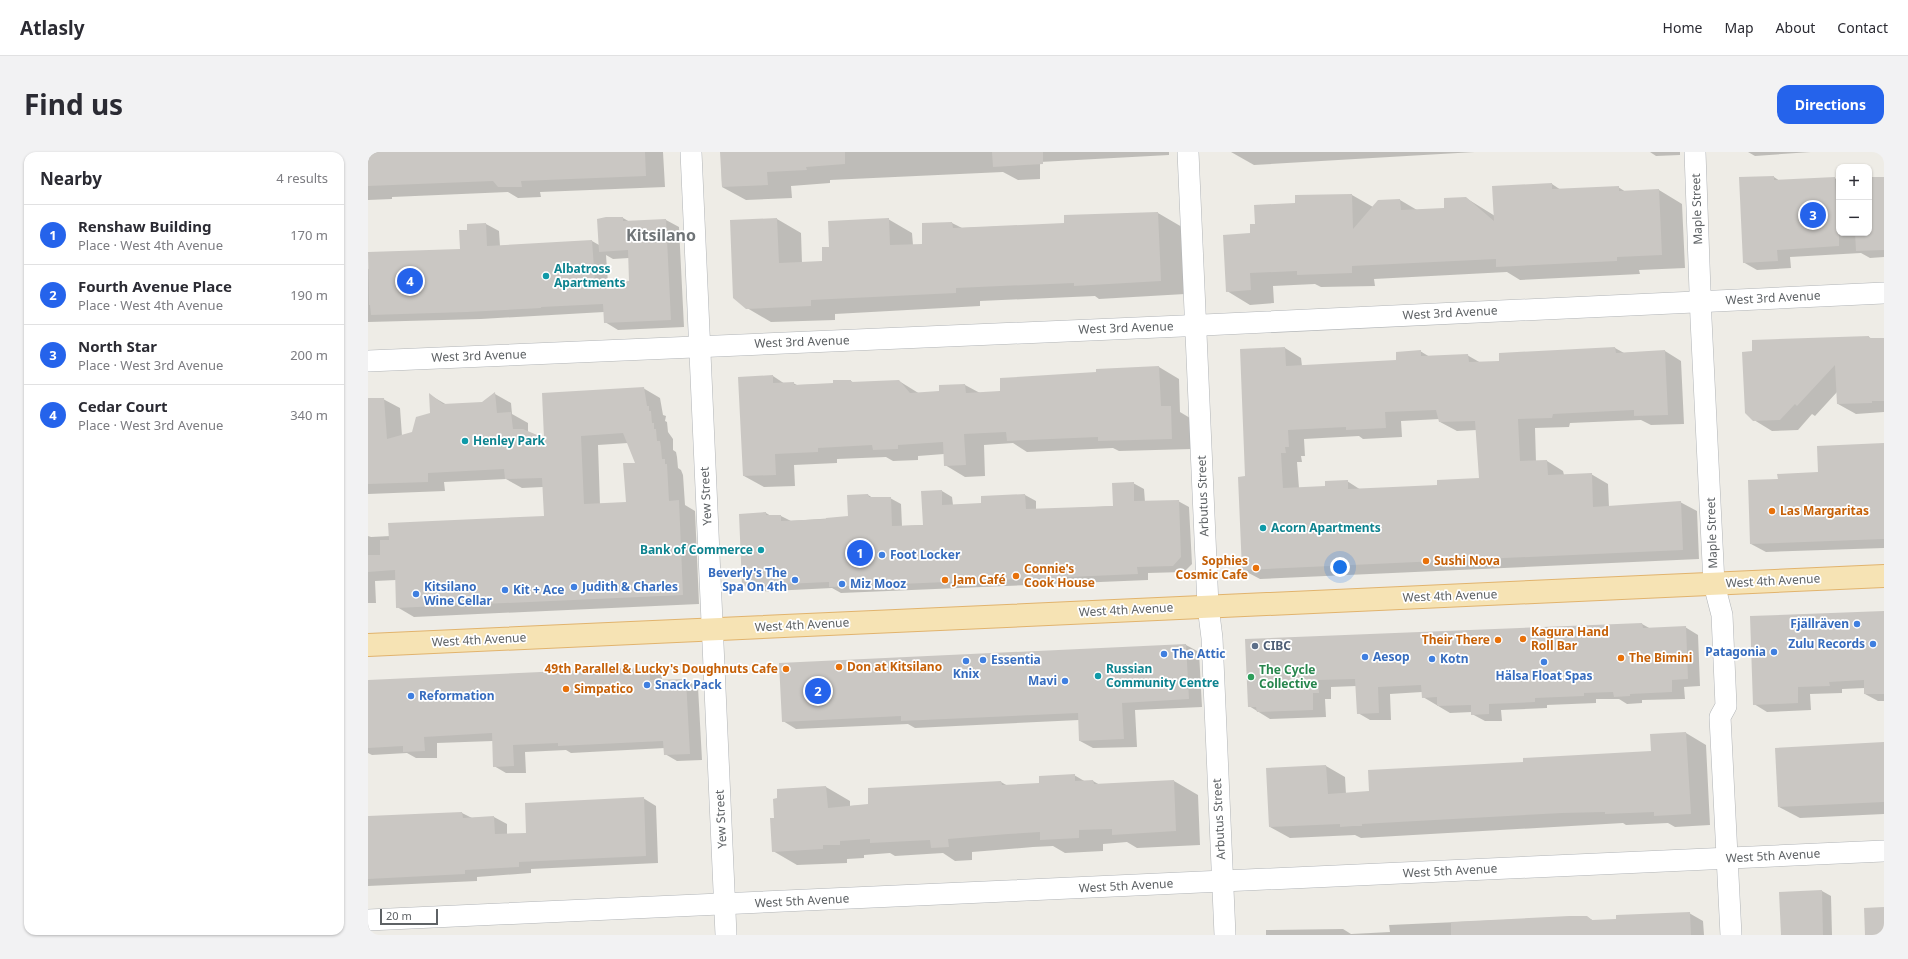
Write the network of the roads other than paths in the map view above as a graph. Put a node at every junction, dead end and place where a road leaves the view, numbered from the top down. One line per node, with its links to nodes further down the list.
1 (691, 152): 7 (street, Yew Street)
2 (1188, 152): 6 (street, Arbutus Street)
3 (1695, 152): 5 (street, Maple Street)
4 (1884, 293): 5 (street, West 3rd Avenue)
5 (1700, 302): 6 (street, West 3rd Avenue); 10 (street, Maple Street)
6 (1196, 325): 7 (street, West 3rd Avenue); 11 (street, Arbutus Street)
7 (700, 346): 8 (street, West 3rd Avenue); 12 (street, Yew Street)
8 (368, 361)
9 (1884, 576): 10 (main road, West 4th Avenue)
10 (1714, 584): 11 (main road, West 4th Avenue); 15 (street, Maple Street)
11 (1208, 606): 12 (main road, West 4th Avenue); 16 (street, Arbutus Street)
12 (713, 629): 13 (main road, West 4th Avenue); 17 (street, Yew Street)
13 (368, 645)
14 (1884, 851): 15 (street, West 5th Avenue)
15 (1727, 858): 16 (street, West 5th Avenue); 21 (street, Maple Street)
16 (1222, 881): 17 (street, West 5th Avenue); 20 (street, Arbutus Street)
17 (725, 904): 18 (street, West 5th Avenue); 19 (street, Yew Street)
18 (368, 920)
19 (726, 935)
20 (1224, 935)
21 (1731, 935)

